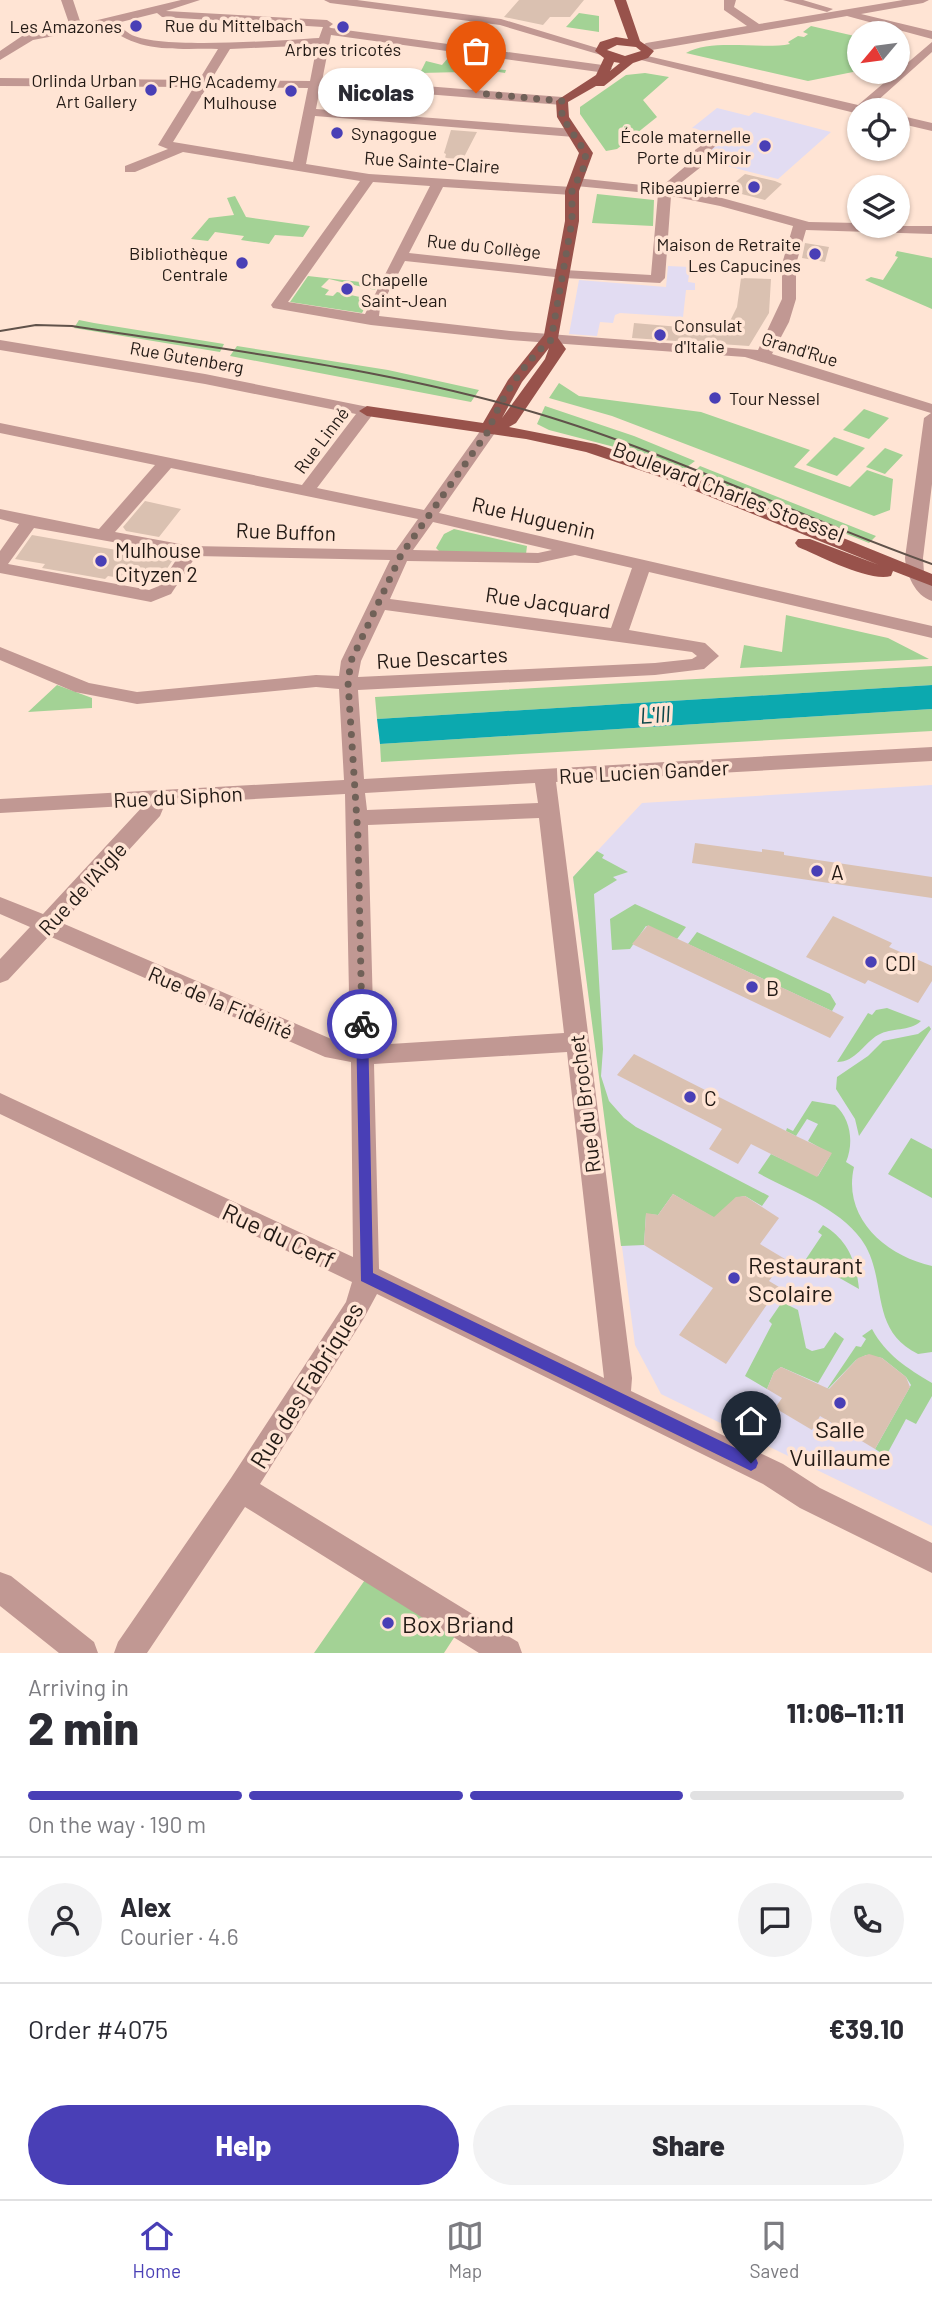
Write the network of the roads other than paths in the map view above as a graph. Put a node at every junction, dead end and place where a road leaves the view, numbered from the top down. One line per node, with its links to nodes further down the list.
1 (67, 0): 16 (street)
2 (194, 0): 10 (street)
3 (421, 0): 11 (street)
4 (620, 0): 14 (main road)
5 (730, 0): 15 (street)
6 (789, 0): 9 (street)
7 (923, 0): 12 (street)
8 (338, 1): 11 (street); 17 (street)
9 (828, 8): 12 (street); 15 (street)
10 (161, 11): 13 (street); 17 (street)
11 (412, 13): 21 (street)
12 (847, 14): 18 (street)
13 (109, 22): 16 (street); 19 (street, Rue du Mittelbach)
14 (626, 23): 21 (main road); 22 (main road)
15 (755, 27): 22 (street)
16 (77, 28): 23 (street)
17 (326, 32): 19 (street, Rue du Mittelbach); 21 (street); 26 (street)
18 (932, 35)
19 (226, 46): 25 (street)
20 (932, 46): 27 (street)
21 (608, 52): 22 (main road); 22 (main road); 28 (main road)
22 (639, 52): 29 (street); 36 (main road)
23 (0, 56)
24 (0, 82): 25 (street)
25 (204, 83): 26 (street); 35 (street, Rue Sainte-Claire)
26 (317, 85): 28 (street); 30 (street)
27 (874, 98)
28 (562, 101): 33 (main road)
29 (847, 107)
30 (311, 112): 33 (street); 37 (street)
31 (910, 122): 32 (street)
32 (932, 127)
33 (573, 133): 36 (main road); 42 (main road)
34 (718, 138): 43 (street)
35 (181, 148): 37 (street, Rue Sainte-Claire); 38 (street)
36 (595, 149): 40 (main road)
37 (298, 168): 39 (street, Rue Sainte-Claire)
38 (130, 169)
39 (369, 178): 41 (street, Rue Sainte-Claire); 48 (street, Grand'Rue)
40 (592, 183): 42 (street, Rue Sainte-Claire); 43 (street, Rue Sainte-Claire)
41 (438, 184): 42 (street, Rue Sainte-Claire); 46 (street)
42 (577, 191): 47 (main road)
43 (665, 191): 44 (street, Rue Sainte-Claire); 47 (street, Rue du Collège)
44 (801, 224): 45 (street, Rue Sainte-Claire); 51 (street)
45 (932, 230)
46 (401, 256): 47 (street, Rue du Collège); 48 (street)
47 (564, 274): 49 (main road)
48 (371, 320): 49 (street, Grand'Rue)
49 (551, 340): 51 (street, Grand'Rue); 56 (main road)
50 (0, 345): 53 (street, Rue Gutenberg)
51 (763, 356): 52 (street, Grand'Rue)
52 (932, 409)
53 (367, 411): 56 (main road, Boulevard Charles Stoessel); 58 (street, Rue Linné)
54 (932, 418): 68 (street)
55 (0, 428): 57 (street, Rue Huguenin)
56 (489, 430): 60 (street, Rue des Fabriques); 68 (main road, Boulevard Charles Stoessel)
57 (166, 463): 58 (street, Rue Huguenin); 62 (street)
58 (306, 492): 60 (street, Rue Huguenin)
59 (0, 514): 61 (street, Rue Buffon)
60 (429, 516): 63 (street, Rue Huguenin); 65 (street, Rue des Fabriques)
61 (30, 522): 62 (street, Rue Buffon); 66 (street)
62 (102, 536): 64 (street, Rue Buffon)
63 (573, 550): 65 (street, Rue Buffon); 67 (street, Rue Huguenin)
64 (191, 551): 65 (street, Rue Buffon); 66 (street)
65 (401, 555): 70 (street, Rue des Fabriques)
66 (0, 565)
67 (642, 566): 71 (street, Rue Huguenin); 72 (street)
68 (924, 577): 69 (street)
69 (932, 595)
70 (378, 603): 72 (street, Rue Jacquard); 75 (street, Rue des Fabriques)
71 (932, 632)
72 (618, 635): 74 (street, Rue Jacquard)
73 (0, 653): 75 (street, Rue Descartes)
74 (709, 656): 75 (street, Rue Descartes)
75 (349, 691): 77 (street, Rue des Fabriques)
76 (932, 754): 78 (street, Rue Lucien Gander)
77 (355, 775): 78 (street, Rue Lucien Gander); 79 (street, Rue du Siphon); 82 (street, Rue des Fabriques)
78 (545, 777): 81 (street, Rue du Brochet)
79 (157, 797): 80 (street, Rue du Siphon); 84 (street, Rue de l'Aigle)
80 (0, 806)
81 (549, 810): 82 (street); 86 (street, Rue du Brochet)
82 (357, 818): 87 (street, Rue des Fabriques)
83 (0, 905): 84 (street, Rue de la Fidélité)
84 (46, 926): 85 (street, Rue de l'Aigle); 87 (street, Rue de la Fidélité)
85 (0, 974)
86 (577, 1042): 87 (street, Rue de la Fidélité); 90 (street, Rue du Brochet)
87 (363, 1055): 89 (street, Rue des Fabriques)
88 (0, 1103): 89 (street, Rue du Cerf)
89 (366, 1276): 90 (street, Rue du Cerf); 91 (street, Rue des Fabriques)
90 (616, 1398): 92 (street, Rue du Cerf)
91 (241, 1489): 95 (street, Rue des Fabriques); 96 (street)
92 (932, 1558)
93 (0, 1587): 94 (street)
94 (83, 1653)
95 (129, 1653)
96 (508, 1653)

